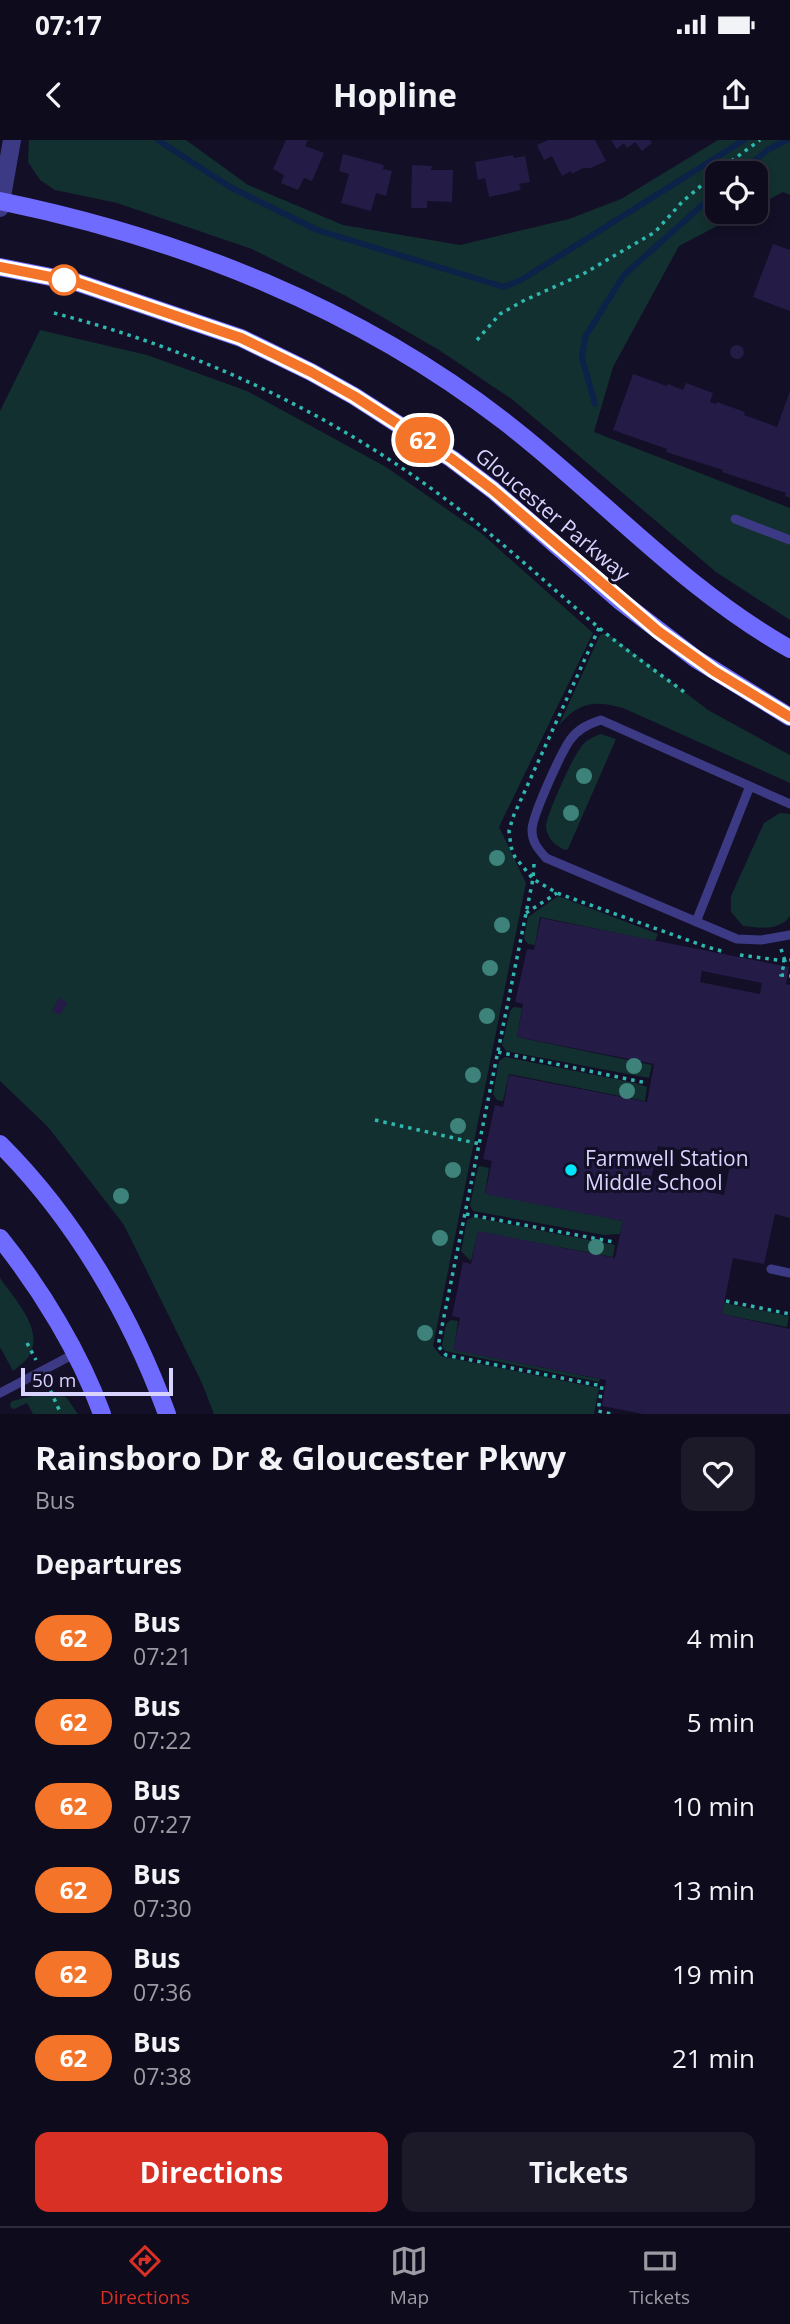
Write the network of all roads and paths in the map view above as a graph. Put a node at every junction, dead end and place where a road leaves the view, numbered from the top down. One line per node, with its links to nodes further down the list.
1 (12, 140): 3 (street)
2 (760, 140): 6 (path)
3 (0, 203): 9 (main road, Gloucester Parkway)
4 (0, 267): 11 (main road, Gloucester Parkway)
5 (54, 313): 10 (path)
6 (477, 340)
7 (735, 519): 8 (lane)
8 (790, 540)
9 (790, 649)
10 (687, 694)
11 (790, 717)
12 (750, 786): 13 (lane); 14 (lane); 18 (lane)
13 (790, 804)
14 (535, 847): 15 (path); 18 (lane)
15 (533, 879): 16 (path); 17 (path)
16 (556, 893): 17 (path); 20 (path)
17 (525, 914): 21 (path)
18 (696, 922): 19 (lane)
19 (790, 935)
20 (790, 976)
21 (498, 1052): 22 (path); 25 (path)
22 (648, 1083)
23 (375, 1120): 25 (path)
24 (0, 1144): 36 (main road)
25 (481, 1144): 26 (path)
26 (466, 1214): 28 (path); 37 (path)
27 (0, 1238): 33 (main road)
28 (614, 1242)
29 (771, 1269): 30 (lane)
30 (790, 1273)
31 (726, 1301): 32 (path)
32 (790, 1314)
33 (74, 1354): 34 (lane); 35 (main road)
34 (0, 1393)
35 (102, 1414)
36 (167, 1414)
37 (612, 1414)

